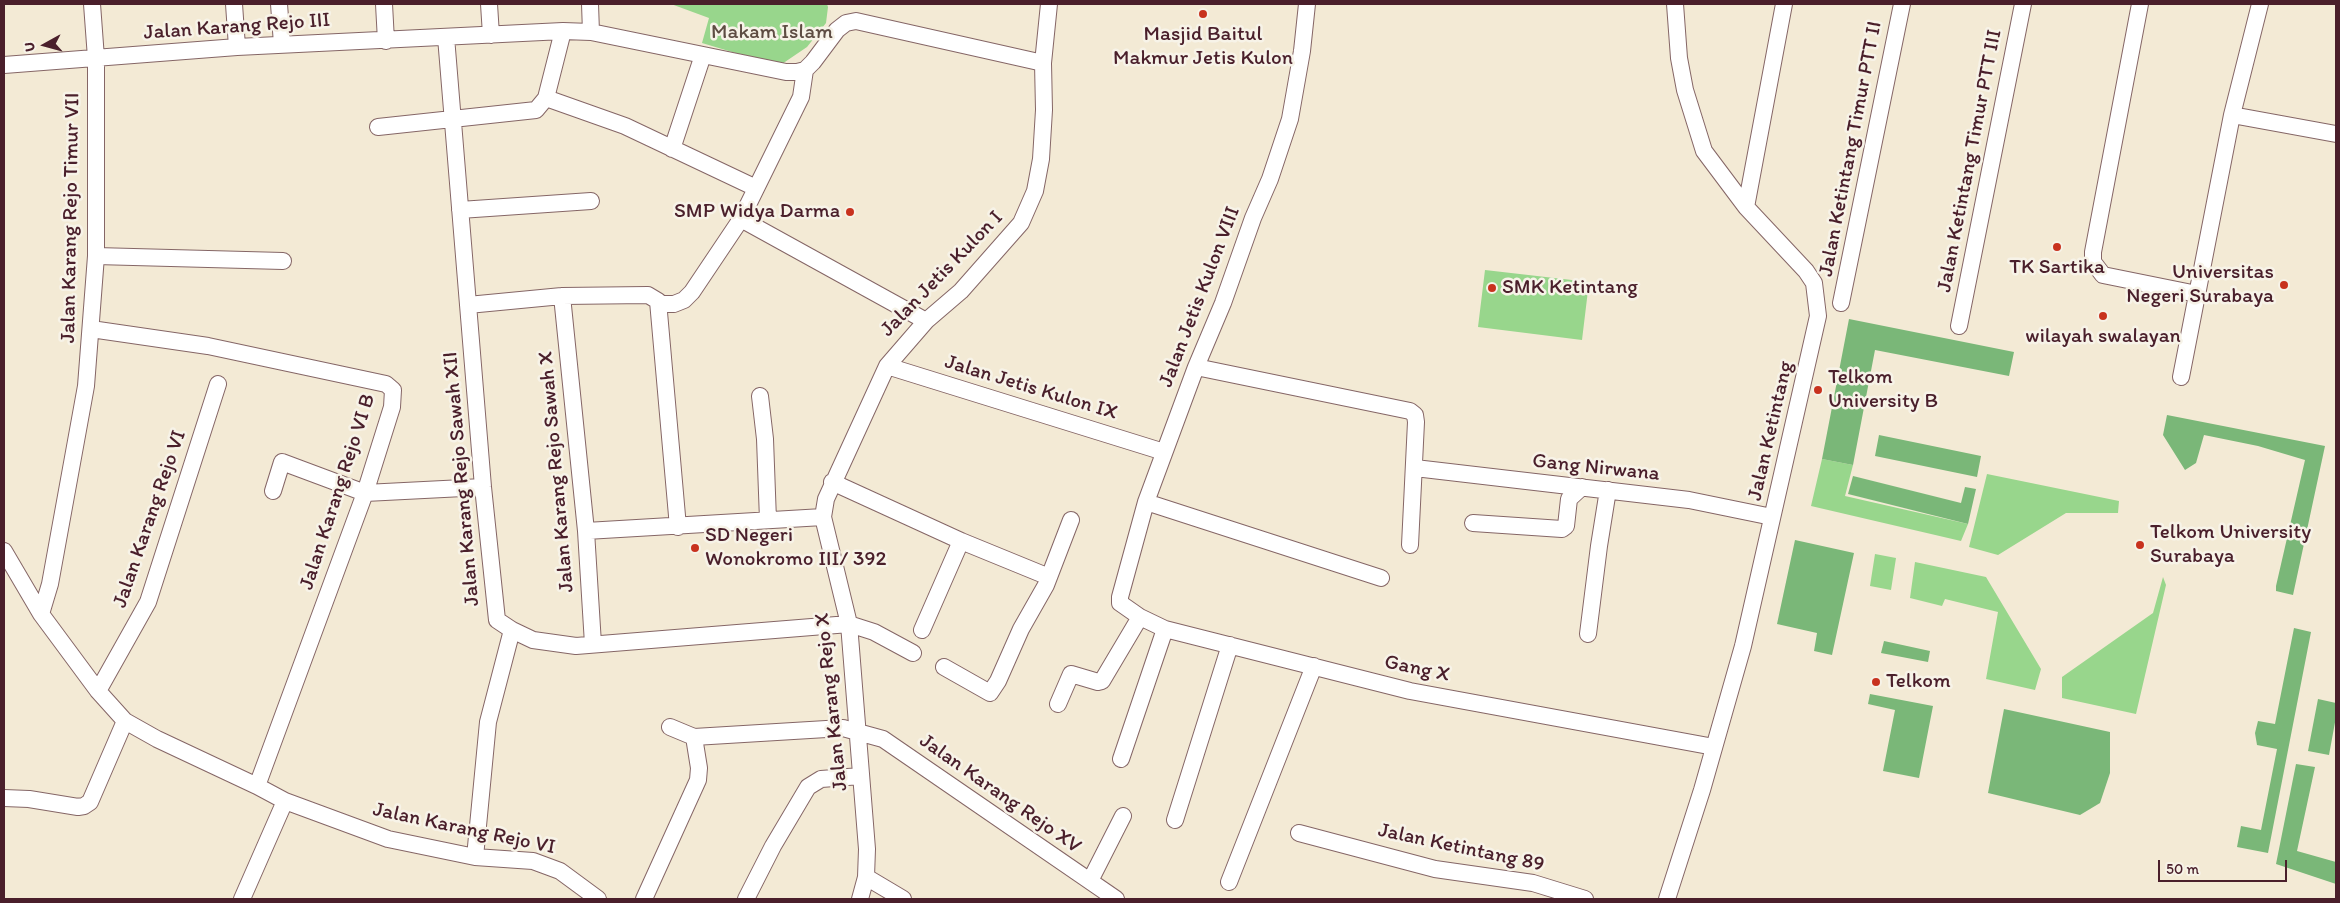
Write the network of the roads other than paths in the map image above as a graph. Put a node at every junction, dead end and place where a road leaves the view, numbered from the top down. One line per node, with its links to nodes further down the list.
1 (92, 4): 23 (street, Jalan Karang Rejo Timur VII)
2 (234, 4): 21 (street)
3 (279, 4): 20 (street)
4 (384, 4): 19 (street)
5 (489, 4): 17 (street)
6 (590, 4): 16 (street)
7 (1049, 4): 24 (street, Jalan Jetis Kulon I)
8 (1307, 4): 49 (street, Jalan Jetis Kulon VIII)
9 (1675, 4): 35 (street, Jalan Ketintang)
10 (1784, 4): 35 (street)
11 (1902, 4): 42 (street, Jalan Ketintang Timur PTT II)
12 (2023, 4): 46 (street, Jalan Ketintang Timur PTT III)
13 (2140, 4): 40 (street)
14 (2260, 4): 28 (street)
15 (563, 31): 16 (street, Jalan Karang Rejo III); 17 (street, Jalan Karang Rejo III); 27 (street)
16 (591, 32): 22 (street, Jalan Karang Rejo III)
17 (491, 35): 18 (street, Jalan Karang Rejo III)
18 (446, 37): 19 (street, Jalan Karang Rejo III); 29 (street, Jalan Karang Rejo Sawah XII)
19 (386, 40): 20 (street, Jalan Karang Rejo III)
20 (282, 44): 21 (street, Jalan Karang Rejo III)
21 (237, 47): 23 (street, Jalan Karang Rejo III)
22 (703, 55): 26 (street, Jalan Karang Rejo III); 32 (street)
23 (96, 58): 25 (street, Jalan Karang Rejo III); 38 (street, Jalan Karang Rejo Timur VII)
24 (1043, 63): 26 (street); 45 (street, Jalan Jetis Kulon I)
25 (4, 65)
26 (805, 70): 33 (street)
27 (546, 98): 29 (street); 32 (street)
28 (2232, 115): 31 (street); 40 (street)
29 (453, 120): 30 (street); 36 (street, Jalan Karang Rejo Sawah XII)
30 (378, 126)
31 (2336, 134)
32 (672, 148): 33 (street)
33 (756, 188): 37 (street)
34 (591, 201): 36 (street)
35 (1746, 206): 63 (street, Jalan Ketintang)
36 (460, 210): 44 (street, Jalan Karang Rejo Sawah XII)
37 (741, 219): 43 (street); 45 (street)
38 (96, 256): 39 (street); 47 (street, Jalan Karang Rejo Timur VII)
39 (283, 261)
40 (2197, 294): 50 (street)
41 (562, 296): 43 (street); 44 (street); 68 (street, Jalan Karang Rejo Sawah X)
42 (1841, 303)
43 (660, 304): 67 (street)
44 (468, 305): 56 (street, Jalan Karang Rejo Sawah XII)
45 (926, 321): 48 (street, Jalan Jetis Kulon I)
46 (1959, 326)
47 (91, 329): 60 (street, Jalan Karang Rejo VI B); 75 (street, Jalan Karang Rejo Timur VII)
48 (886, 366): 53 (street, Jalan Jetis Kulon IX); 55 (street)
49 (1196, 367): 53 (street, Jalan Jetis Kulon VIII); 54 (street)
50 (2181, 377)
51 (218, 384): 87 (street, Jalan Karang Rejo VI)
52 (760, 396): 64 (street)
53 (1164, 452): 61 (street, Jalan Jetis Kulon VIII)
54 (1415, 468): 57 (street, Gang Nirwana); 70 (street)
55 (832, 482): 62 (street); 69 (street)
56 (483, 487): 60 (street); 79 (street, Jalan Karang Rejo Sawah XII)
57 (1582, 487): 58 (street, Gang Nirwana); 66 (street)
58 (1608, 490): 63 (street, Gang Nirwana); 81 (street)
59 (273, 491): 60 (street)
60 (365, 492): 96 (street, Jalan Karang Rejo VI B)
61 (1146, 502): 73 (street); 74 (street, Jalan Jetis Kulon VIII)
62 (822, 517): 64 (street); 77 (street, Jalan Karang Rejo X)
63 (1772, 517): 93 (street, Jalan Ketintang)
64 (768, 520): 67 (street)
65 (1071, 520): 72 (street)
66 (1473, 523)
67 (678, 527): 68 (street)
68 (586, 531): 82 (street, Jalan Karang Rejo Sawah X)
69 (961, 541): 72 (street); 80 (street)
70 (1410, 545)
71 (4, 551): 75 (street, Jalan Karang Rejo VI)
72 (1048, 577): 86 (street)
73 (1381, 578)
74 (1120, 603): 76 (street, Gang X)
75 (41, 614): 87 (street, Jalan Karang Rejo VI)
76 (1140, 616): 78 (street, Gang X); 88 (street)
77 (849, 624): 82 (street, Jalan Karang Rejo Sawah XII); 84 (street); 91 (street, Jalan Karang Rejo X)
78 (1165, 629): 83 (street, Gang X); 94 (street)
79 (512, 630): 82 (street, Jalan Karang Rejo Sawah XII); 102 (street)
80 (922, 630)
81 (1588, 634)
82 (593, 644)
83 (1230, 645): 85 (street, Gang X); 100 (street)
84 (913, 653)
85 (1314, 666): 93 (street, Gang X); 105 (street)
86 (944, 667)
87 (98, 691): 89 (street, Jalan Karang Rejo VI)
88 (1058, 704)
89 (125, 721): 96 (street, Jalan Karang Rejo VI); 97 (street)
90 (670, 726): 92 (street)
91 (857, 731): 92 (street, Jalan Karang Rejo XV); 95 (street, Jalan Karang Rejo X); 104 (street, Jalan Karang Rejo XV)
92 (694, 737): 108 (street)
93 (1714, 747): 114 (street, Jalan Ketintang)
94 (1121, 759)
95 (861, 776): 103 (street, Jalan Karang Rejo X); 109 (street)
96 (257, 786): 98 (street, Jalan Karang Rejo VI)
97 (4, 798)
98 (279, 813): 102 (street, Jalan Karang Rejo VI); 106 (street)
99 (1123, 816): 104 (street)
100 (1174, 820)
101 (1299, 832): 113 (street, Jalan Ketintang 89)
102 (475, 857): 107 (street, Jalan Karang Rejo VI)
103 (866, 877): 110 (street, Jalan Karang Rejo X); 111 (street)
104 (1090, 881): 112 (street, Jalan Karang Rejo XV)
105 (1229, 882)
106 (242, 899)
107 (598, 899)
108 (644, 899)
109 (746, 899)
110 (860, 899)
111 (903, 899)
112 (1116, 899)
113 (1586, 899)
114 (1667, 899)

